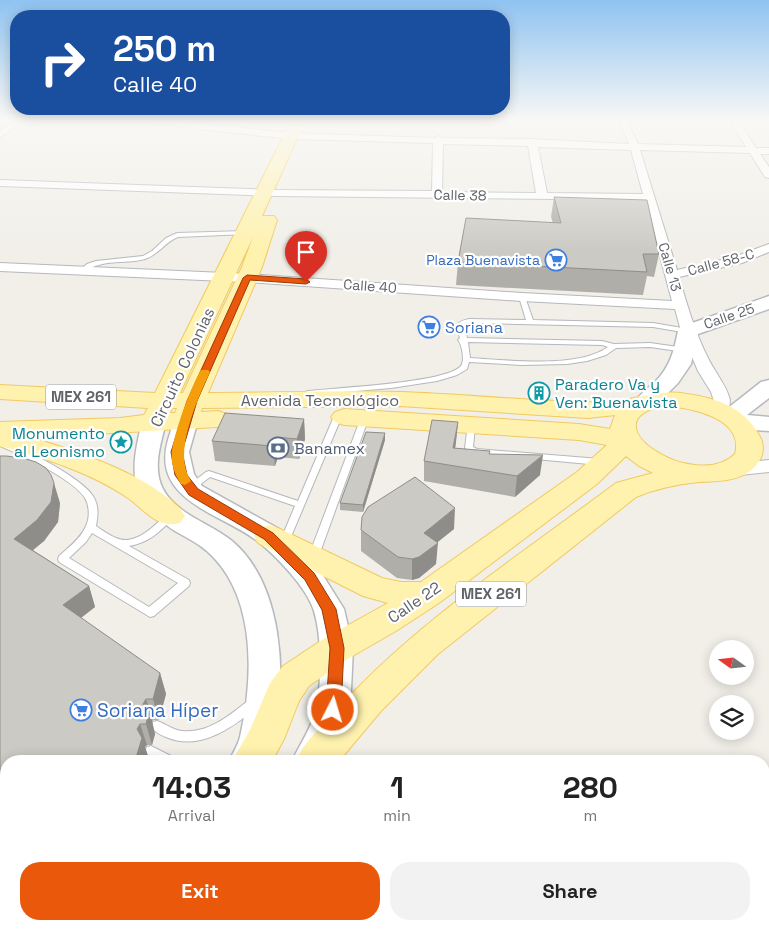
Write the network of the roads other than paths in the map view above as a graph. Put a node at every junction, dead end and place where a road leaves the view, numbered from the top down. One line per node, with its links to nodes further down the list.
1 (284, 164): 8 (main road, Circuito Colonias)
2 (438, 164): 9 (street)
3 (536, 164): 10 (street)
4 (640, 164): 11 (street, Calle 13)
5 (762, 164): 6 (street)
6 (769, 175)
7 (0, 183): 8 (street, Calle 38)
8 (270, 193): 9 (street, Calle 38); 12 (main road, Circuito Colonias); 18 (main road, Circuito Colonias)
9 (437, 195): 10 (street, Calle 38)
10 (542, 196): 11 (street, Calle 38)
11 (649, 197): 16 (street, Calle 13)
12 (245, 233): 15 (lane); 17 (main road, Circuito Colonias)
13 (769, 248): 16 (street, Calle 58-C)
14 (0, 267): 15 (street, Calle 40)
15 (82, 271): 17 (street, Calle 40)
16 (672, 275): 21 (street, Calle 13)
17 (225, 277): 18 (street, Calle 40); 31 (main road, Circuito Colonias)
18 (247, 278): 19 (street, Calle 40); 30 (main road, Circuito Colonias)
19 (522, 297): 21 (street, Calle 40); 22 (lane)
20 (769, 302): 24 (main road, Calle 25)
21 (680, 305): 24 (street, Calle 13)
22 (530, 323): 23 (lane); 24 (lane)
23 (462, 340): 25 (lane); 26 (lane)
24 (687, 340): 25 (lane); 29 (main road); 34 (street, Calle 13)
25 (614, 346): 26 (lane)
26 (466, 360): 30 (lane)
27 (769, 387): 34 (main road)
28 (0, 392): 31 (main road, Avenida Tecnológico / MEX 261)
29 (643, 404): 30 (main road, Avenida Tecnológico / MEX 261); 34 (main road, Avenida Tecnológico); 39 (main road)
30 (198, 407): 31 (main road, Avenida Tecnológico / MEX 261); 32 (main road, Avenida Tecnológico / MEX 261); 45 (main road, Circuito Colonias)
31 (158, 411): 37 (main road, Avenida Tecnológico / MEX 261); 47 (main road, Circuito Colonias / MEX 261)
32 (338, 416): 33 (main road, Avenida Tecnológico / MEX 261); 46 (lane)
33 (365, 417): 36 (main road, Avenida Tecnológico / MEX 261); 51 (lane)
34 (731, 418): 35 (main road); 43 (main road)
35 (769, 424)
36 (471, 426): 39 (main road, Avenida Tecnológico / MEX 261); 41 (lane)
37 (0, 430)
38 (0, 437): 47 (main road)
39 (627, 441): 41 (main road, Calle 22 / MEX 261); 44 (main road)
40 (0, 443): 48 (lane)
41 (603, 462): 52 (main road, Calle 22 / MEX 261)
42 (769, 466): 43 (street)
43 (729, 470): 44 (main road)
44 (696, 474): 61 (main road, MEX 261)
45 (200, 481): 46 (lane); 49 (main road)
46 (301, 505): 49 (lane)
47 (170, 516): 50 (lane); 54 (main road, Circuito Colonias / MEX 261)
48 (91, 528): 50 (lane); 50 (lane)
49 (276, 540): 51 (main road); 53 (main road)
50 (116, 543)
51 (312, 558): 52 (main road)
52 (427, 594): 53 (main road, Calle 22 / MEX 261)
53 (337, 648): 59 (main road, Calle 22 / MEX 261); 60 (main road)
54 (261, 698): 55 (lane); 58 (main road, Circuito Colonias / MEX 261)
55 (157, 726)
56 (151, 751): 57 (lane)
57 (158, 755)
58 (251, 755)
59 (253, 755)
60 (313, 755)
61 (320, 755)

